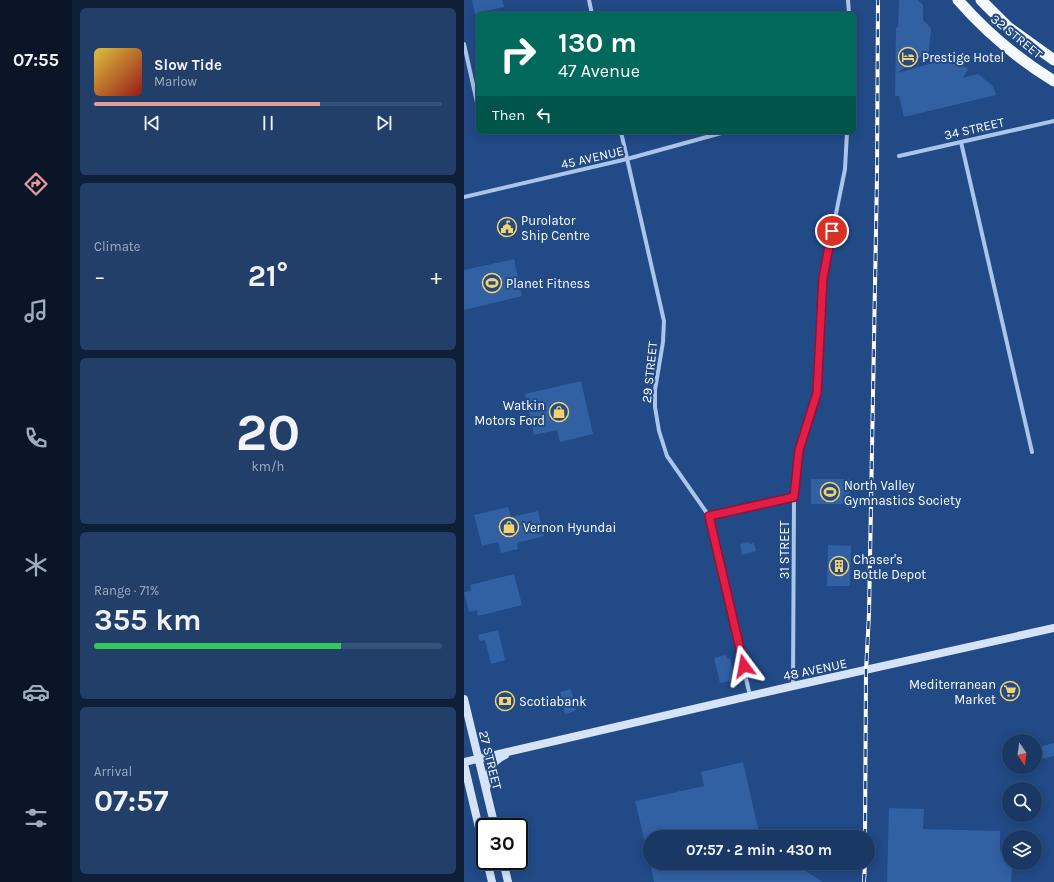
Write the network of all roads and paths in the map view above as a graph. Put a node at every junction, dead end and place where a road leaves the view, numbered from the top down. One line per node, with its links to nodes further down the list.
1 (589, 0): 5 (street)
2 (848, 0): 6 (street)
3 (958, 0): 9 (highway, 32 STREET)
4 (981, 0): 8 (highway, 32 STREET)
5 (592, 12)
6 (849, 12)
7 (464, 44): 10 (street)
8 (1054, 60)
9 (1054, 81)
10 (476, 98)
11 (1054, 120): 15 (street, 34 STREET)
12 (621, 134): 17 (street, 29 STREET)
13 (718, 134): 17 (street, 45 AVENUE)
14 (847, 134): 20 (street, 31 STREET)
15 (961, 142): 16 (street, 34 STREET); 19 (street)
16 (899, 156)
17 (627, 159): 18 (street, 45 AVENUE); 21 (street, 29 STREET)
18 (464, 197)
19 (1032, 452)
20 (794, 497): 21 (street); 23 (street, 31 STREET)
21 (709, 516): 24 (street, 29 STREET)
22 (1054, 628): 23 (main road, 48 AVENUE)
23 (793, 686): 24 (main road, 48 AVENUE)
24 (750, 696): 26 (main road, 48 AVENUE)
25 (464, 699): 27 (main road, 27 STREET)
26 (514, 750): 27 (main road, 48 AVENUE); 29 (main road)
27 (478, 759): 28 (main road, 48 AVENUE); 29 (main road, 27 STREET)
28 (464, 763): 30 (main road, 27 STREET)
29 (487, 788): 31 (main road, 27 STREET)
30 (477, 818)
31 (494, 818)
32 (489, 870): 34 (main road)
33 (505, 870): 35 (main road)
34 (492, 882)
35 (508, 882)

